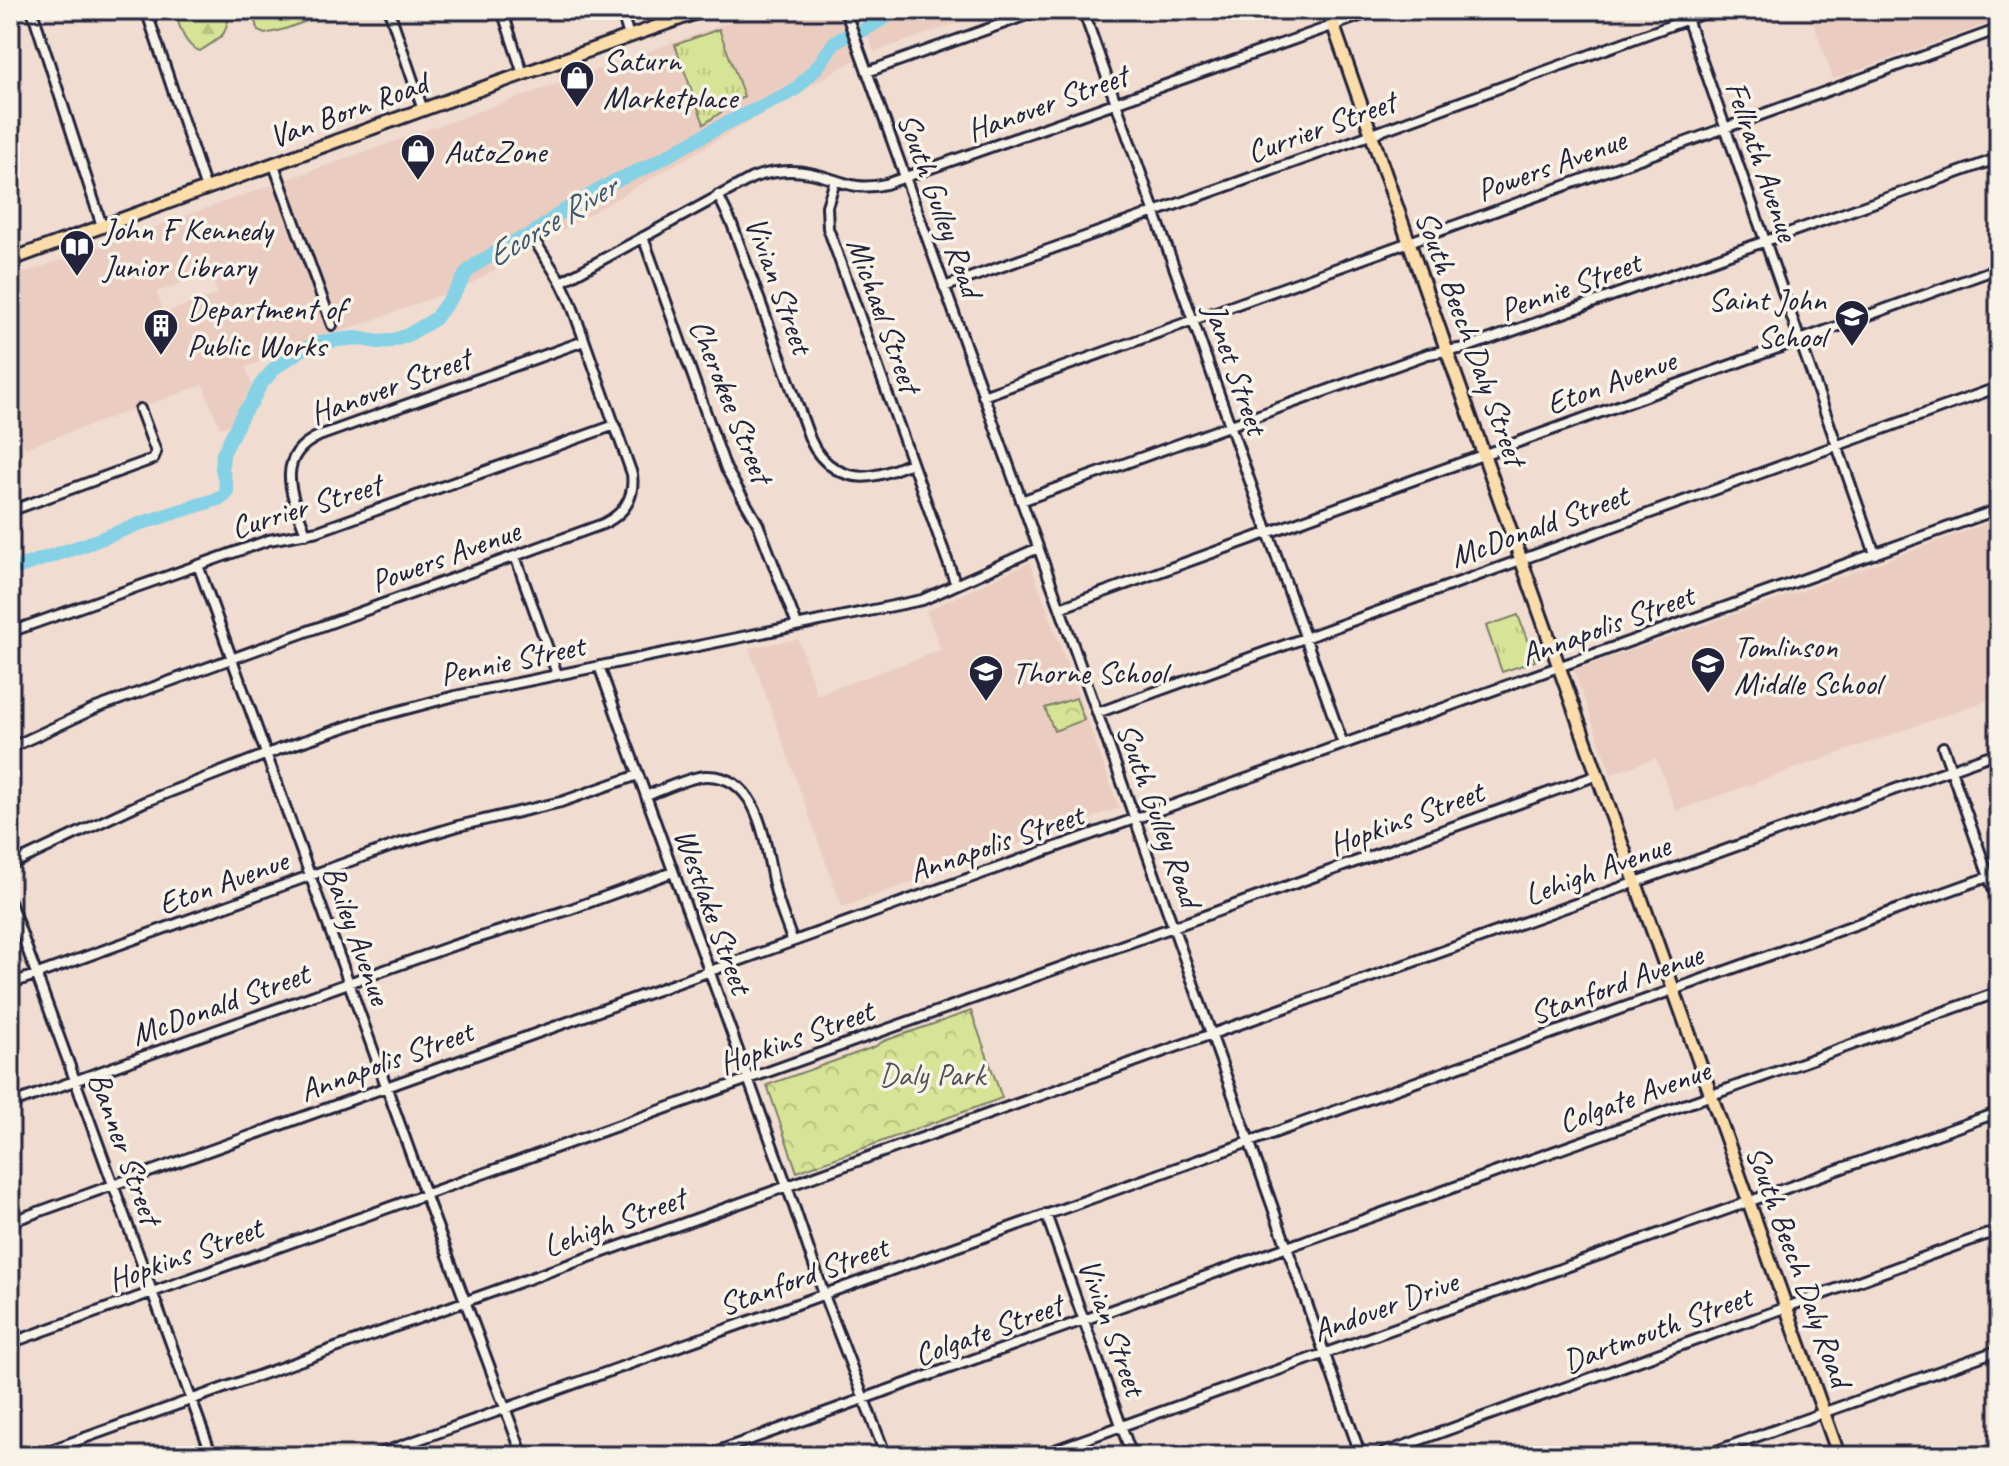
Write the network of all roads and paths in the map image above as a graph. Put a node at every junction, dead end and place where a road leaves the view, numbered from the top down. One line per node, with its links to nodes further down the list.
1 (32, 10): 30 (street)
2 (146, 10): 27 (street)
3 (389, 10): 20 (street)
4 (502, 10): 18 (street)
5 (621, 10): 16 (street)
6 (704, 10): 16 (main road, Van Born Road)
7 (845, 10): 17 (street, South Gulley Road)
8 (1041, 10): 17 (street)
9 (1083, 10): 19 (street, Janet Street)
10 (1328, 10): 14 (main road)
11 (1377, 10): 14 (street, Hanover Street)
12 (1713, 10): 13 (street, Currier Street)
13 (1685, 15): 21 (street, Fellrath Avenue); 22 (street, Currier Street)
14 (1333, 26): 19 (street, Hanover Street); 22 (main road, South Beech Daly Street)
15 (1999, 29): 21 (street, Powers Avenue)
16 (629, 36): 18 (main road, Van Born Road)
17 (867, 72): 25 (street, South Gulley Road)
18 (523, 74): 20 (main road, Van Born Road)
19 (1117, 103): 25 (street, Hanover Street); 29 (street, Janet Street)
20 (423, 110): 24 (main road, Van Born Road)
21 (1725, 127): 32 (street, Fellrath Avenue); 34 (street, Powers Avenue)
22 (1372, 134): 29 (street, Currier Street); 34 (main road, South Beech Daly Street)
23 (1999, 158): 32 (street, Pennie Street)
24 (274, 165): 27 (main road, Van Born Road); 40 (street)
25 (905, 179): 26 (street, Hanover Street); 38 (street, South Gulley Road)
26 (835, 181): 28 (street, Hanover Street); 51 (street, Michael Street)
27 (206, 189): 30 (main road, Van Born Road)
28 (718, 195): 31 (street, Hanover Street); 51 (street, Vivian Street)
29 (1155, 212): 38 (street, Currier Street); 39 (street, Janet Street)
30 (102, 226): 35 (main road, Van Born Road)
31 (643, 237): 37 (street, Hanover Street); 64 (street, Cherokee Street)
32 (1765, 242): 41 (street, Fellrath Avenue); 43 (street, Pennie Street)
33 (536, 243): 37 (street, Powers Avenue)
34 (1409, 243): 39 (street, Powers Avenue); 43 (main road, South Beech Daly Street)
35 (10, 260)
36 (1999, 268): 41 (street, Eton Avenue)
37 (561, 282): 42 (street, Powers Avenue)
38 (944, 287): 45 (street, South Gulley Road)
39 (1193, 319): 45 (street, Powers Avenue); 48 (street, Janet Street)
40 (332, 325)
41 (1799, 340): 49 (street, Fellrath Avenue); 50 (street, Eton Avenue)
42 (584, 341): 47 (street, Powers Avenue); 56 (street, Hanover Street)
43 (1447, 351): 48 (street, Pennie Street); 50 (main road, South Beech Daly Street)
44 (1999, 387): 49 (street, McDonald Street)
45 (983, 396): 52 (street, South Gulley Road)
46 (140, 409): 54 (street)
47 (615, 425): 56 (street, Currier Street); 59 (street, Powers Avenue)
48 (1230, 426): 52 (street, Pennie Street); 55 (street, Janet Street)
49 (1837, 445): 58 (street, Fellrath Avenue); 60 (street, McDonald Street)
50 (1484, 453): 55 (street, Eton Avenue); 60 (main road, South Beech Daly Street)
51 (912, 463): 62 (street, Michael Street)
52 (1021, 501): 57 (street, South Gulley Road)
53 (1999, 509): 58 (street, Annapolis Street)
54 (10, 511)
55 (1268, 532): 63 (street, Eton Avenue); 66 (street, Janet Street)
56 (306, 534): 61 (street, Currier Street)
57 (1038, 548): 62 (street, Pennie Street); 63 (street, South Gulley Road)
58 (1875, 554): 69 (street, Annapolis Street)
59 (515, 556): 67 (street, Powers Avenue); 70 (street)
60 (1521, 558): 66 (street, McDonald Street); 69 (main road, South Beech Daly Street)
61 (198, 565): 65 (street, Currier Street); 67 (street, Bailey Avenue)
62 (956, 585): 64 (street, Pennie Street)
63 (1060, 608): 71 (street, South Gulley Road)
64 (797, 625): 68 (street, Pennie Street)
65 (10, 632)
66 (1306, 636): 71 (street, McDonald Street); 72 (street, Janet Street)
67 (232, 659): 74 (street, Powers Avenue); 76 (street, Bailey Avenue)
68 (599, 666): 70 (street, Pennie Street); 78 (street, Westlake Street)
69 (1559, 667): 72 (street, Annapolis Street); 79 (main road)
70 (557, 674): 76 (street, Pennie Street)
71 (1097, 713): 81 (street, South Gulley Road)
72 (1343, 744): 81 (street, Annapolis Street)
73 (1943, 747): 77 (street)
74 (10, 748)
75 (1999, 752): 77 (street, Lehigh Avenue)
76 (267, 754): 82 (street, Pennie Street); 85 (street, Bailey Avenue)
77 (1951, 769): 86 (street); 87 (street, Lehigh Avenue)
78 (638, 775): 80 (street, Westlake Street); 85 (street, Eton Avenue)
79 (1598, 775): 87 (main road); 90 (street, Hopkins Street)
80 (646, 796): 83 (street, Westlake Street); 91 (street)
81 (1135, 820): 90 (street, South Gulley Road); 91 (street, Annapolis Street)
82 (10, 865)
83 (673, 872): 92 (street, Westlake Street); 94 (street, McDonald Street)
84 (1999, 873): 86 (street, Stanford Avenue)
85 (310, 876): 93 (street, Eton Avenue); 94 (street, Bailey Avenue)
86 (1989, 877): 89 (street); 96 (street, Stanford Avenue)
87 (1635, 882): 96 (main road); 98 (street, Lehigh Avenue)
88 (10, 902): 93 (street, Banner Street)
89 (1999, 905)
90 (1173, 927): 98 (street, South Gulley Road); 99 (street, Hopkins Street)
91 (792, 940): 92 (street, Annapolis Street)
92 (709, 970): 99 (street, Westlake Street); 101 (street, Annapolis Street)
93 (37, 974): 95 (street, Eton Avenue); 100 (street, Banner Street)
94 (350, 982): 100 (street, McDonald Street); 101 (street, Bailey Avenue)
95 (10, 984)
96 (1673, 989): 102 (main road, South Beech Daly Road); 105 (street, Stanford Avenue)
97 (1999, 992): 102 (street, Colgate Avenue)
98 (1211, 1035): 105 (street, South Gulley Road); 107 (street, Lehigh Street)
99 (749, 1079): 107 (street, Westlake Street); 108 (street, Hopkins Street)
100 (75, 1081): 103 (street, McDonald Street); 106 (street, Banner Street)
101 (386, 1087): 106 (street, Annapolis Street); 108 (street, Bailey Avenue)
102 (1711, 1094): 109 (main road, South Beech Daly Road); 113 (street, Colgate Avenue)
103 (10, 1104)
104 (1999, 1112): 109 (street, Andover Drive)
105 (1249, 1141): 110 (street, Stanford Street); 113 (street, South Gulley Road)
106 (113, 1185): 111 (street, Annapolis Street); 114 (street, Banner Street)
107 (787, 1186): 115 (street, Westlake Street); 116 (street, Lehigh Street)
108 (425, 1193): 114 (street, Hopkins Street); 116 (street, Bailey Avenue)
109 (1748, 1201): 117 (main road, South Beech Daly Road); 121 (street, Andover Drive)
110 (1046, 1214): 115 (street, Stanford Street); 118 (street, Vivian Street)
111 (10, 1222)
112 (1999, 1230): 117 (street, Dartmouth Street)
113 (1287, 1248): 118 (street, Colgate Street); 121 (street, South Gulley Road)
114 (152, 1292): 119 (street, Hopkins Street); 123 (street, Banner Street)
115 (824, 1293): 122 (street, Westlake Street); 124 (street, Stanford Street)
116 (466, 1300): 123 (street, Lehigh Street); 124 (street, Bailey Avenue)
117 (1787, 1307): 125 (main road, South Beech Daly Road); 136 (street, Dartmouth Street)
118 (1085, 1321): 122 (street, Colgate Street); 126 (street, Vivian Street)
119 (10, 1343)
120 (1999, 1350): 125 (street)
121 (1324, 1353): 126 (street, Andover Drive); 135 (street, South Gulley Road)
122 (864, 1399): 131 (street, Colgate Street); 132 (street, Westlake Street)
123 (192, 1400): 127 (street, Lehigh Street); 128 (street, Banner Street)
124 (505, 1408): 129 (street, Stanford Street); 130 (street, Bailey Avenue)
125 (1823, 1412): 137 (street); 138 (main road, South Beech Daly Road)
126 (1122, 1426): 133 (street, Andover Drive); 134 (street, Vivian Street)
127 (34, 1456)
128 (212, 1456)
129 (373, 1456)
130 (523, 1456)
131 (704, 1456)
132 (886, 1456)
133 (1038, 1456)
134 (1132, 1456)
135 (1361, 1456)
136 (1376, 1456)
137 (1702, 1456)
138 (1839, 1456)

